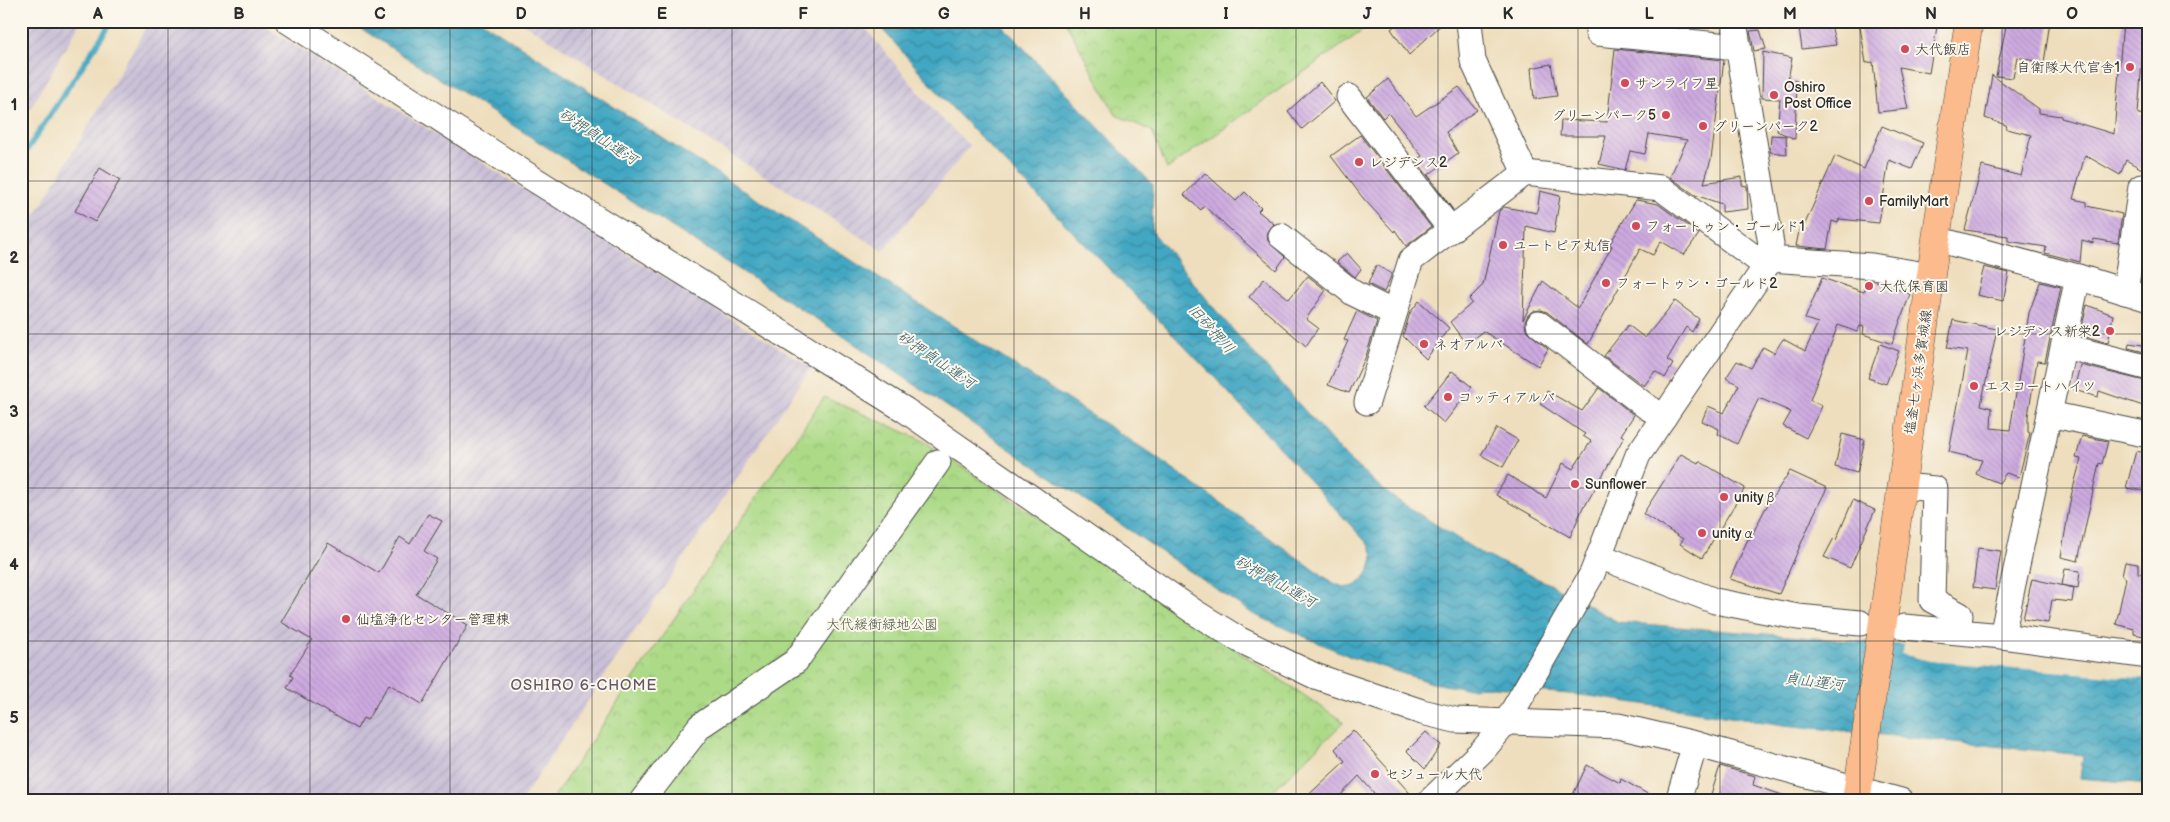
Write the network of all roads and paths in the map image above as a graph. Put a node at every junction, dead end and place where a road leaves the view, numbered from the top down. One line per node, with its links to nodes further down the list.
1 (288, 21): 33 (street)
2 (1468, 21): 8 (street)
3 (1734, 21): 6 (street)
4 (1968, 21): 12 (main road, 塩釜七ヶ浜多賀城線)
5 (1598, 33): 6 (street)
6 (1738, 47): 13 (street)
7 (1349, 97): 10 (street)
8 (1525, 173): 10 (street); 13 (street)
9 (2149, 188): 16 (street)
10 (1451, 230): 18 (street)
11 (1281, 236): 18 (street)
12 (1936, 239): 14 (main road, 塩釜七ヶ浜多賀城線); 15 (street)
13 (1767, 262): 14 (street); 24 (street)
14 (1931, 276): 27 (main road, 塩釜七ヶ浜多賀城線)
15 (2078, 277): 16 (street); 20 (street)
16 (2125, 292): 17 (street)
17 (2149, 299)
18 (1394, 313): 22 (street)
19 (1539, 324): 24 (street)
20 (2064, 346): 21 (street); 23 (street)
21 (2149, 368)
22 (1367, 402)
23 (2049, 414): 25 (street); 31 (street)
24 (1664, 417): 28 (street)
25 (2149, 435)
26 (938, 462): 36 (street)
27 (1902, 486): 29 (main road, 塩釜七ヶ浜多賀城線); 30 (street)
28 (1596, 565): 29 (street); 33 (street)
29 (1882, 628): 30 (street); 35 (main road, 塩釜七ヶ浜多賀城線)
30 (1958, 631): 31 (street)
31 (2002, 636): 32 (street)
32 (2149, 656)
33 (1508, 721): 34 (street); 37 (street)
34 (1695, 744): 35 (street); 38 (street)
35 (1857, 796): 39 (street)
36 (642, 801)
37 (1430, 801)
38 (1678, 801)
39 (1901, 801)

